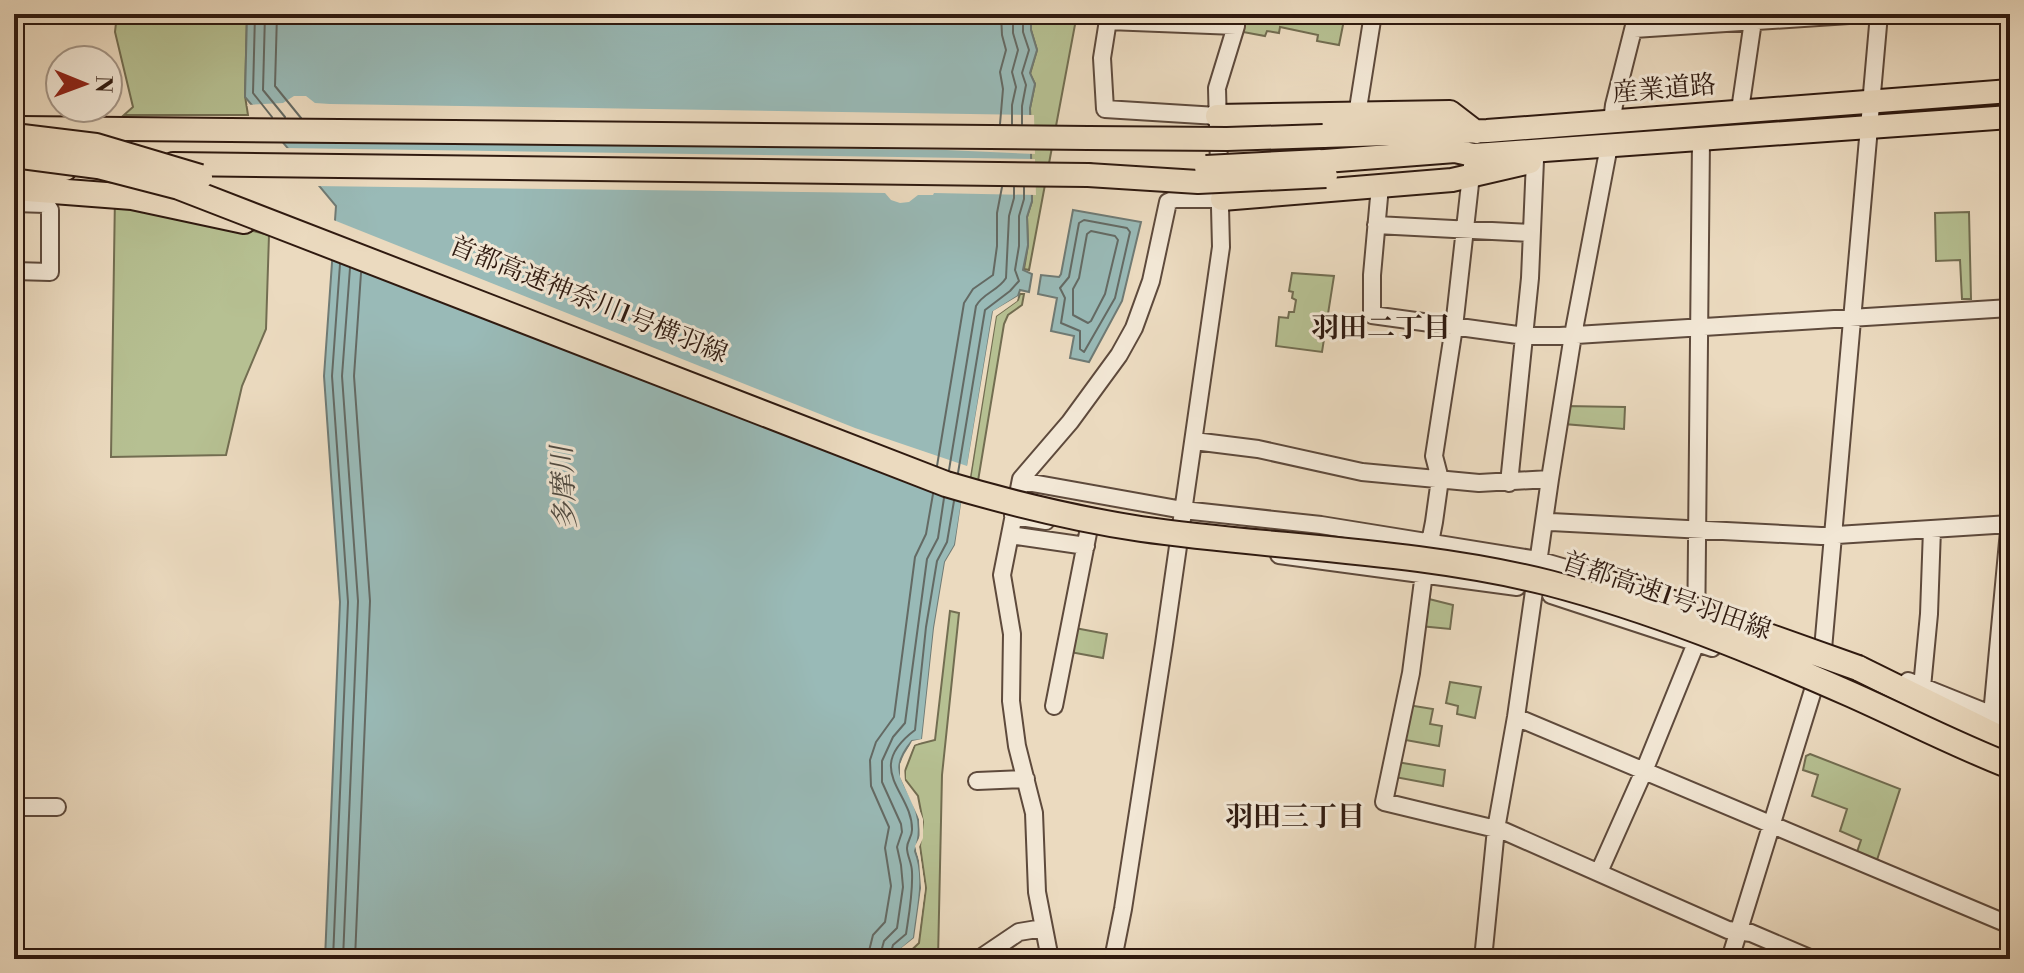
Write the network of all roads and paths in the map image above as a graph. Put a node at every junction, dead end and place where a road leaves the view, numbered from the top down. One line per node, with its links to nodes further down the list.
1 (1373, 14): 11 (street)
2 (1864, 14): 5 (street)
3 (1879, 14): 9 (street)
4 (1108, 17): 6 (street); 12 (street)
5 (1754, 18): 7 (street); 10 (street)
6 (1236, 20): 12 (street)
7 (1635, 21): 15 (street)
8 (2010, 91): 9 (main road, 産業道路)
9 (1871, 101): 10 (main road, 産業道路); 16 (street)
10 (1740, 110): 15 (main road, 産業道路)
11 (1357, 115): 12 (main road); 18 (main road)
12 (1217, 116): 32 (street)
13 (2010, 117): 16 (main road, 産業道路)
14 (14, 121): 28 (highway, bridge)
15 (1612, 121): 18 (main road, 産業道路)
16 (1869, 127): 20 (main road, 産業道路); 40 (street)
17 (14, 128): 18 (main road, 産業道路, bridge)
18 (1476, 132): 26 (street)
19 (14, 136): 28 (highway, 首都高速神奈川1号横羽線, bridge)
20 (1701, 140): 21 (main road, 産業道路); 42 (street)
21 (1609, 146): 22 (main road, 産業道路); 43 (street)
22 (1564, 149): 24 (main road); 26 (main road, 産業道路)
23 (14, 155): 27 (highway, 首都高速神奈川1号横羽線, bridge)
24 (1535, 160): 26 (main road); 36 (street)
25 (14, 164): 27 (main road)
26 (1472, 166): 27 (main road, 産業道路, bridge); 30 (main road); 35 (street)
27 (125, 168): 29 (highway, bridge); 37 (highway, 首都高速神奈川1号横羽線, bridge)
28 (185, 171): 52 (highway, 首都高速神奈川1号横羽線, bridge)
29 (14, 172)
30 (1380, 186): 32 (main road); 34 (street)
31 (14, 188): 37 (highway, bridge)
32 (1222, 199): 45 (street); 48 (street)
33 (14, 203): 38 (street)
34 (1376, 225): 35 (street); 41 (street)
35 (1466, 231): 36 (street); 41 (street)
36 (1531, 233): 44 (street)
37 (324, 242): 52 (highway, 首都高速神奈川1号横羽線, bridge)
38 (14, 271)
39 (2010, 308): 40 (street)
40 (1852, 318): 42 (street); 59 (street)
41 (1454, 327): 44 (street); 46 (street)
42 (1699, 327): 43 (street); 57 (street)
43 (1573, 335): 44 (street); 47 (street)
44 (1525, 336): 49 (street)
45 (1194, 441): 46 (street); 50 (street)
46 (1440, 479): 49 (street); 61 (street)
47 (1550, 479): 49 (street); 54 (street)
48 (1021, 481): 50 (street); 51 (street)
49 (1509, 483)
50 (1183, 510): 60 (street); 61 (street)
51 (1013, 516): 55 (street); 58 (street)
52 (1144, 521): 69 (highway, 首都高速1号羽田線, bridge); 72 (highway, 首都高速1号羽田線, bridge)
53 (2010, 523): 56 (street); 76 (street)
54 (1544, 524): 57 (street); 63 (street)
55 (1089, 528): 60 (street); 62 (street)
56 (1932, 529): 59 (street); 71 (street)
57 (1697, 530): 59 (street); 66 (street)
58 (1010, 535): 62 (street); 82 (street)
59 (1834, 535): 68 (street)
60 (1179, 542): 64 (street); 94 (street)
61 (1430, 543): 63 (street); 64 (street)
62 (1086, 546): 73 (street)
63 (1538, 560): 65 (street); 66 (street)
64 (1424, 573): 65 (street); 87 (street)
65 (1534, 589): 67 (street); 74 (street)
66 (1697, 607): 67 (street); 68 (street)
67 (1696, 643): 70 (street); 80 (street)
68 (1823, 649): 70 (street); 71 (street)
69 (1858, 668): 76 (highway, 首都高速1号羽田線); 77 (highway)
70 (1814, 687): 81 (street); 86 (street)
71 (1922, 687): 76 (street)
72 (1849, 693): 78 (highway, bridge); 79 (highway, 首都高速1号羽田線, bridge)
73 (1054, 706)
74 (1516, 717): 80 (street); 87 (street)
75 (2010, 722): 76 (street)
76 (2001, 723)
77 (2010, 743)
78 (2010, 754)
79 (2010, 766)
80 (1644, 771): 86 (street); 88 (street)
81 (2010, 778)
82 (1026, 779): 83 (street); 90 (street)
83 (977, 781)
84 (14, 807): 85 (street)
85 (57, 807)
86 (1772, 826): 89 (street); 91 (street)
87 (1496, 829): 88 (street); 95 (street)
88 (1599, 872): 91 (street)
89 (2010, 925)
90 (1043, 928): 92 (street); 93 (street)
91 (1738, 933): 96 (street); 97 (street)
92 (979, 959)
93 (1050, 959)
94 (1113, 959)
95 (1483, 959)
96 (1730, 959)
97 (1812, 959)

